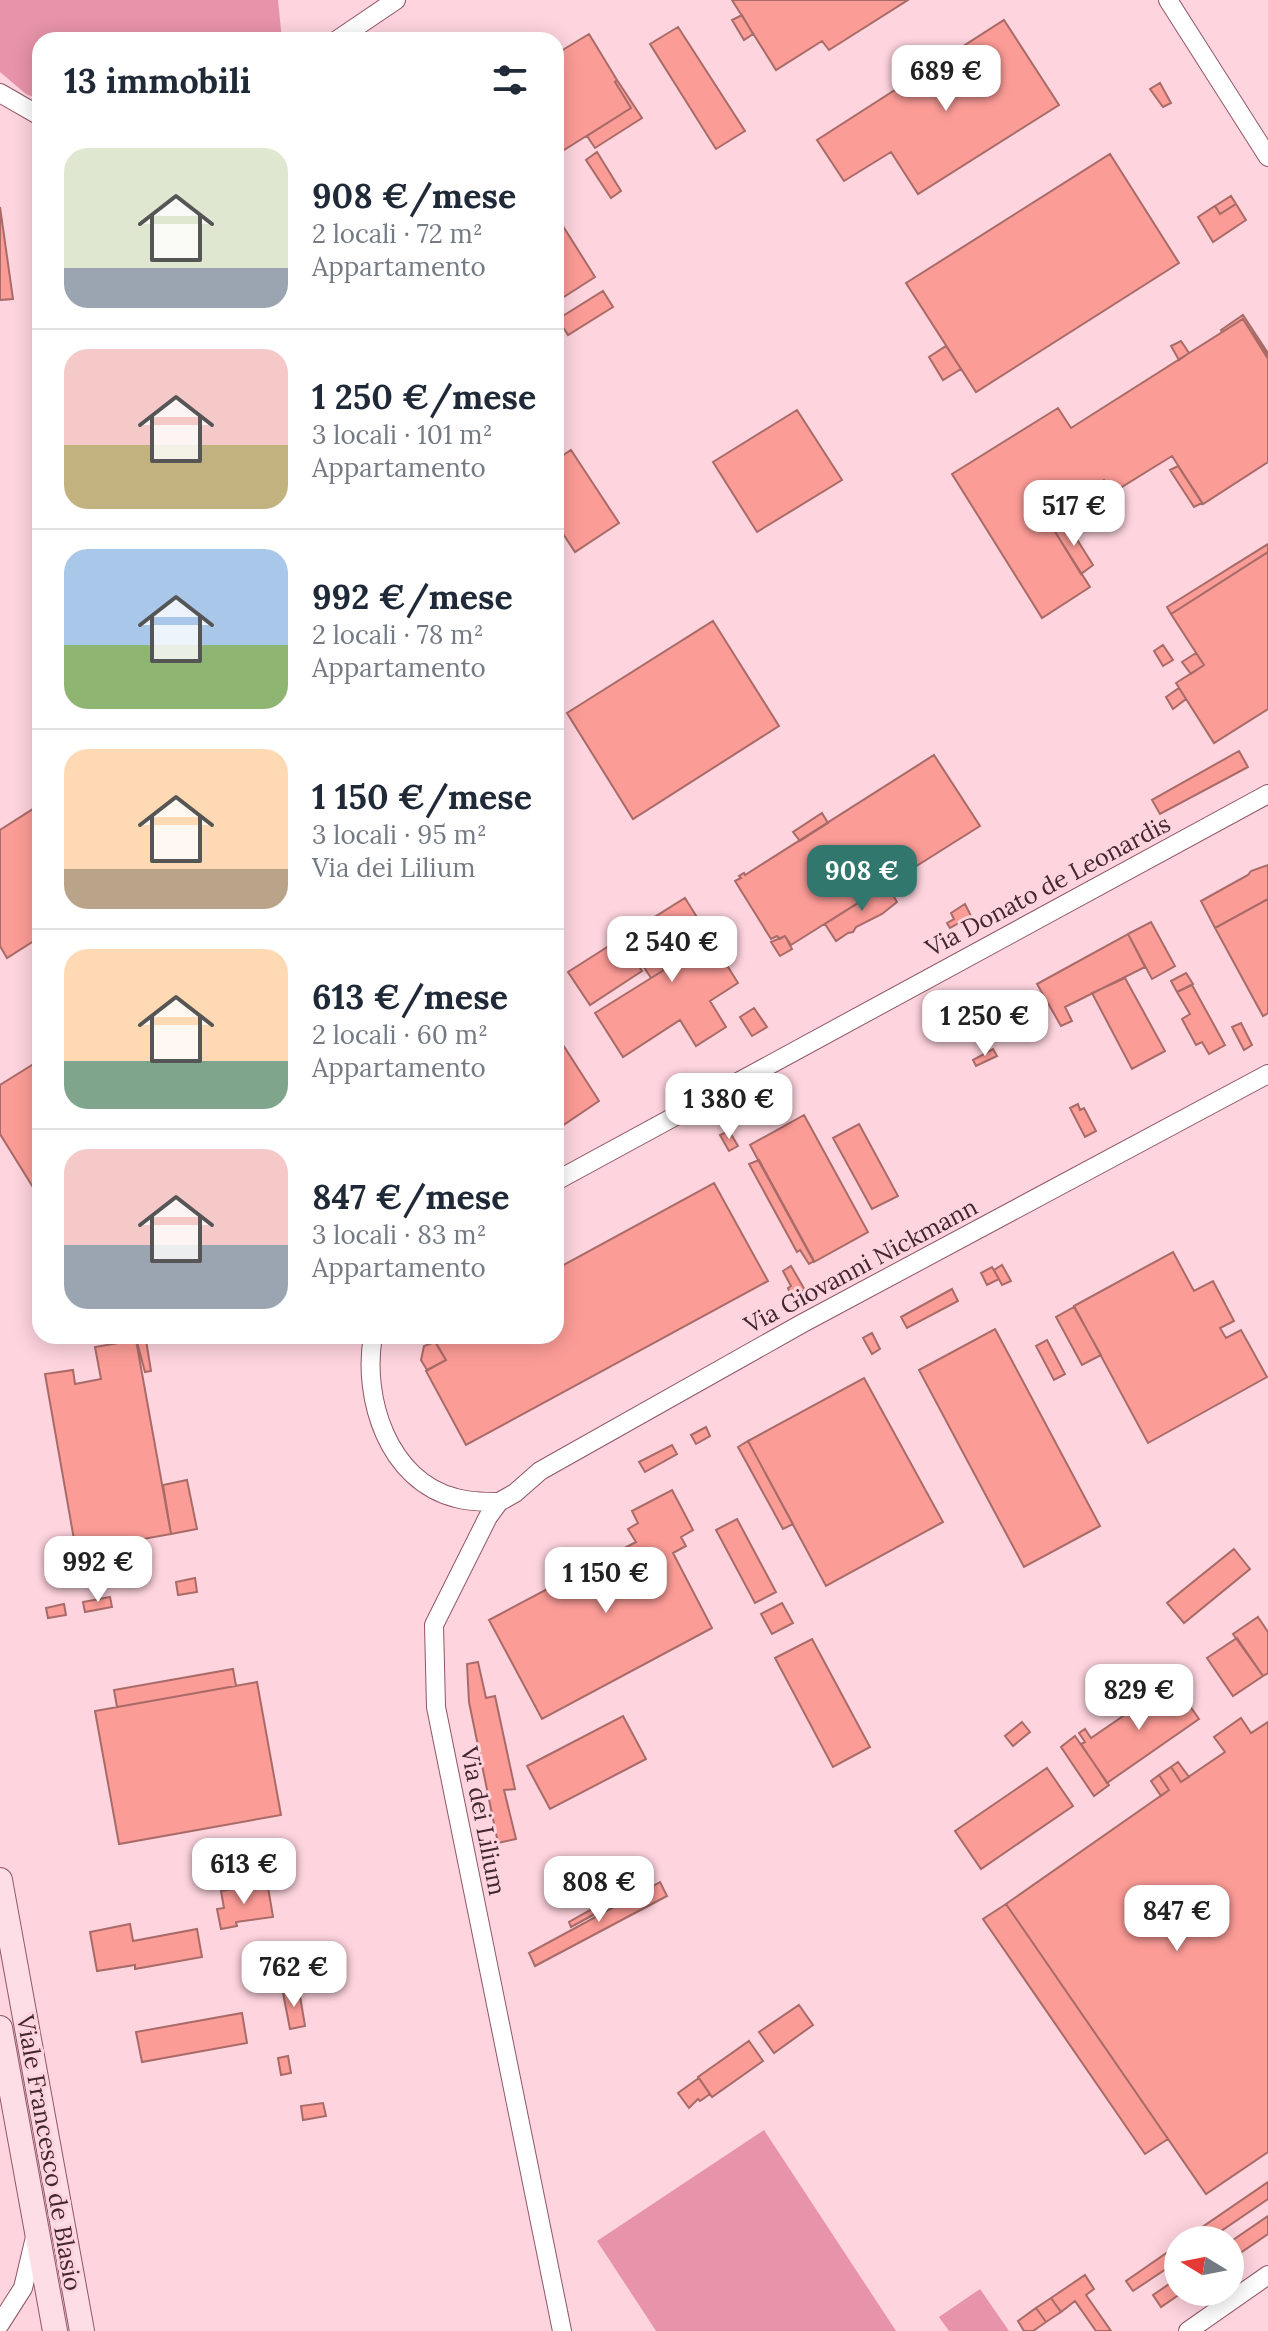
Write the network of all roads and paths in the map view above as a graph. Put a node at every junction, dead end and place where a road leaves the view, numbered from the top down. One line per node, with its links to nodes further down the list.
1 (396, 0): 3 (street)
2 (1168, 0): 6 (street)
3 (349, 32)
4 (0, 93): 5 (street)
5 (32, 111)
6 (1268, 157)
7 (1268, 794): 9 (street, Via Donato de Leonardis)
8 (1268, 1074): 11 (street, Via Giovanni Nickmann)
9 (564, 1177)
10 (372, 1344): 11 (street)
11 (493, 1510): 19 (street, Via dei Lilium)
12 (0, 1880): 18 (street, Viale Francesco de Blasio)
13 (0, 2028): 14 (street, Viale Francesco de Blasio)
14 (37, 2230): 16 (street); 17 (street, Viale Francesco de Blasio)
15 (1268, 2275): 20 (street)
16 (0, 2324)
17 (55, 2331)
18 (82, 2331)
19 (562, 2331)
20 (1188, 2331)

